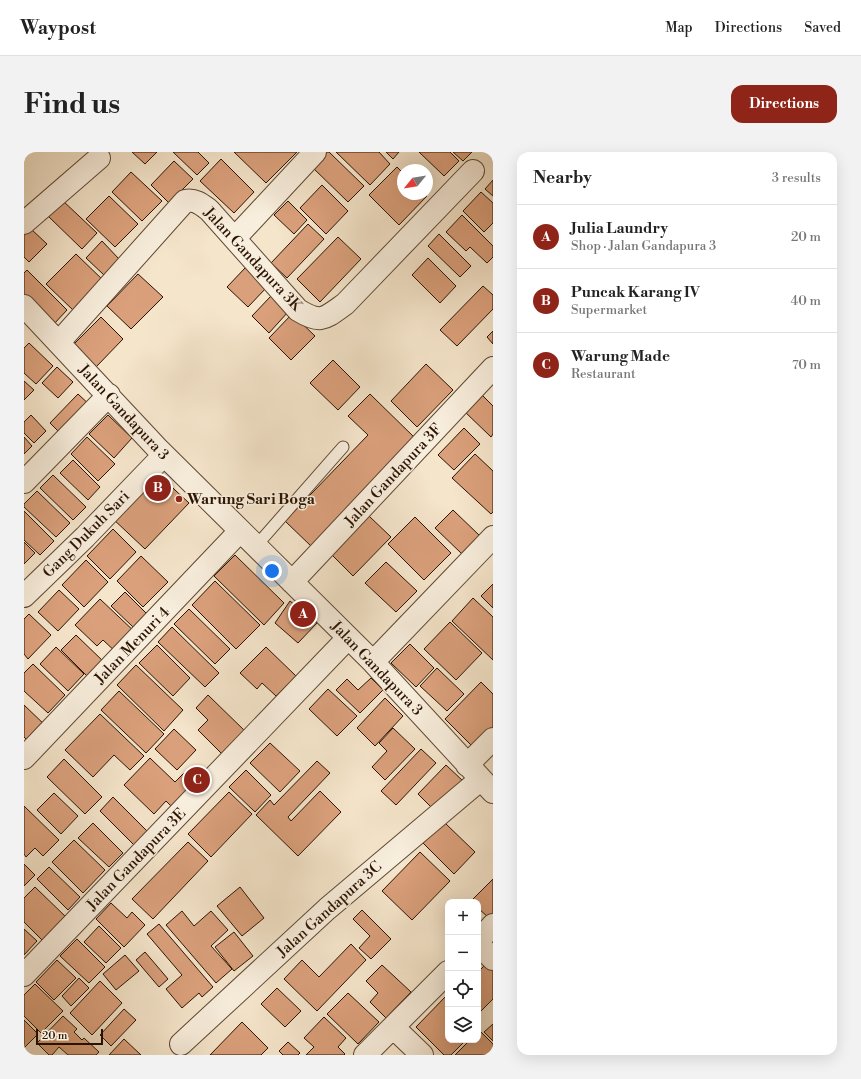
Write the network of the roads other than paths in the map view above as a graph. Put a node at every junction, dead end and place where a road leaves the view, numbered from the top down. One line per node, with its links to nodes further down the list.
1 (315, 152): 5 (street)
2 (99, 158): 4 (street)
3 (473, 172): 5 (street, Jalan Gandapura 3K)
4 (24, 223)
5 (235, 238): 7 (street, Jalan Gandapura 3K)
6 (25, 308): 7 (street, Jalan Gandapura 3)
7 (59, 342): 9 (street, Jalan Gandapura 3)
8 (493, 368): 16 (street, Jalan Gandapura 3F)
9 (109, 396): 11 (street, Jalan Gandapura 3); 12 (street)
10 (343, 447): 15 (lane)
11 (164, 455): 13 (street, Jalan Gandapura 3); 17 (street, Gang Dukuh Sari)
12 (24, 482)
13 (240, 531): 15 (street, Jalan Gandapura 3); 21 (street, Jalan Menuri 4)
14 (493, 537): 19 (street)
15 (256, 546): 16 (street, Jalan Gandapura 3)
16 (292, 582): 18 (street, Jalan Gandapura 3)
17 (24, 596)
18 (348, 638): 19 (street, Jalan Gandapura 3); 27 (street, Jalan Gandapura 3E)
19 (373, 662): 22 (street, Jalan Gandapura 3)
20 (493, 739): 22 (street, Jalan Gandapura 3C)
21 (24, 758)
22 (480, 779): 30 (street, Jalan Gandapura 3C)
23 (493, 925): 24 (street)
24 (481, 939)
25 (481, 946): 26 (street)
26 (493, 959)
27 (24, 975)
28 (445, 975): 29 (street)
29 (394, 1028): 31 (street); 32 (street)
30 (181, 1044)
31 (365, 1055)
32 (422, 1055)

